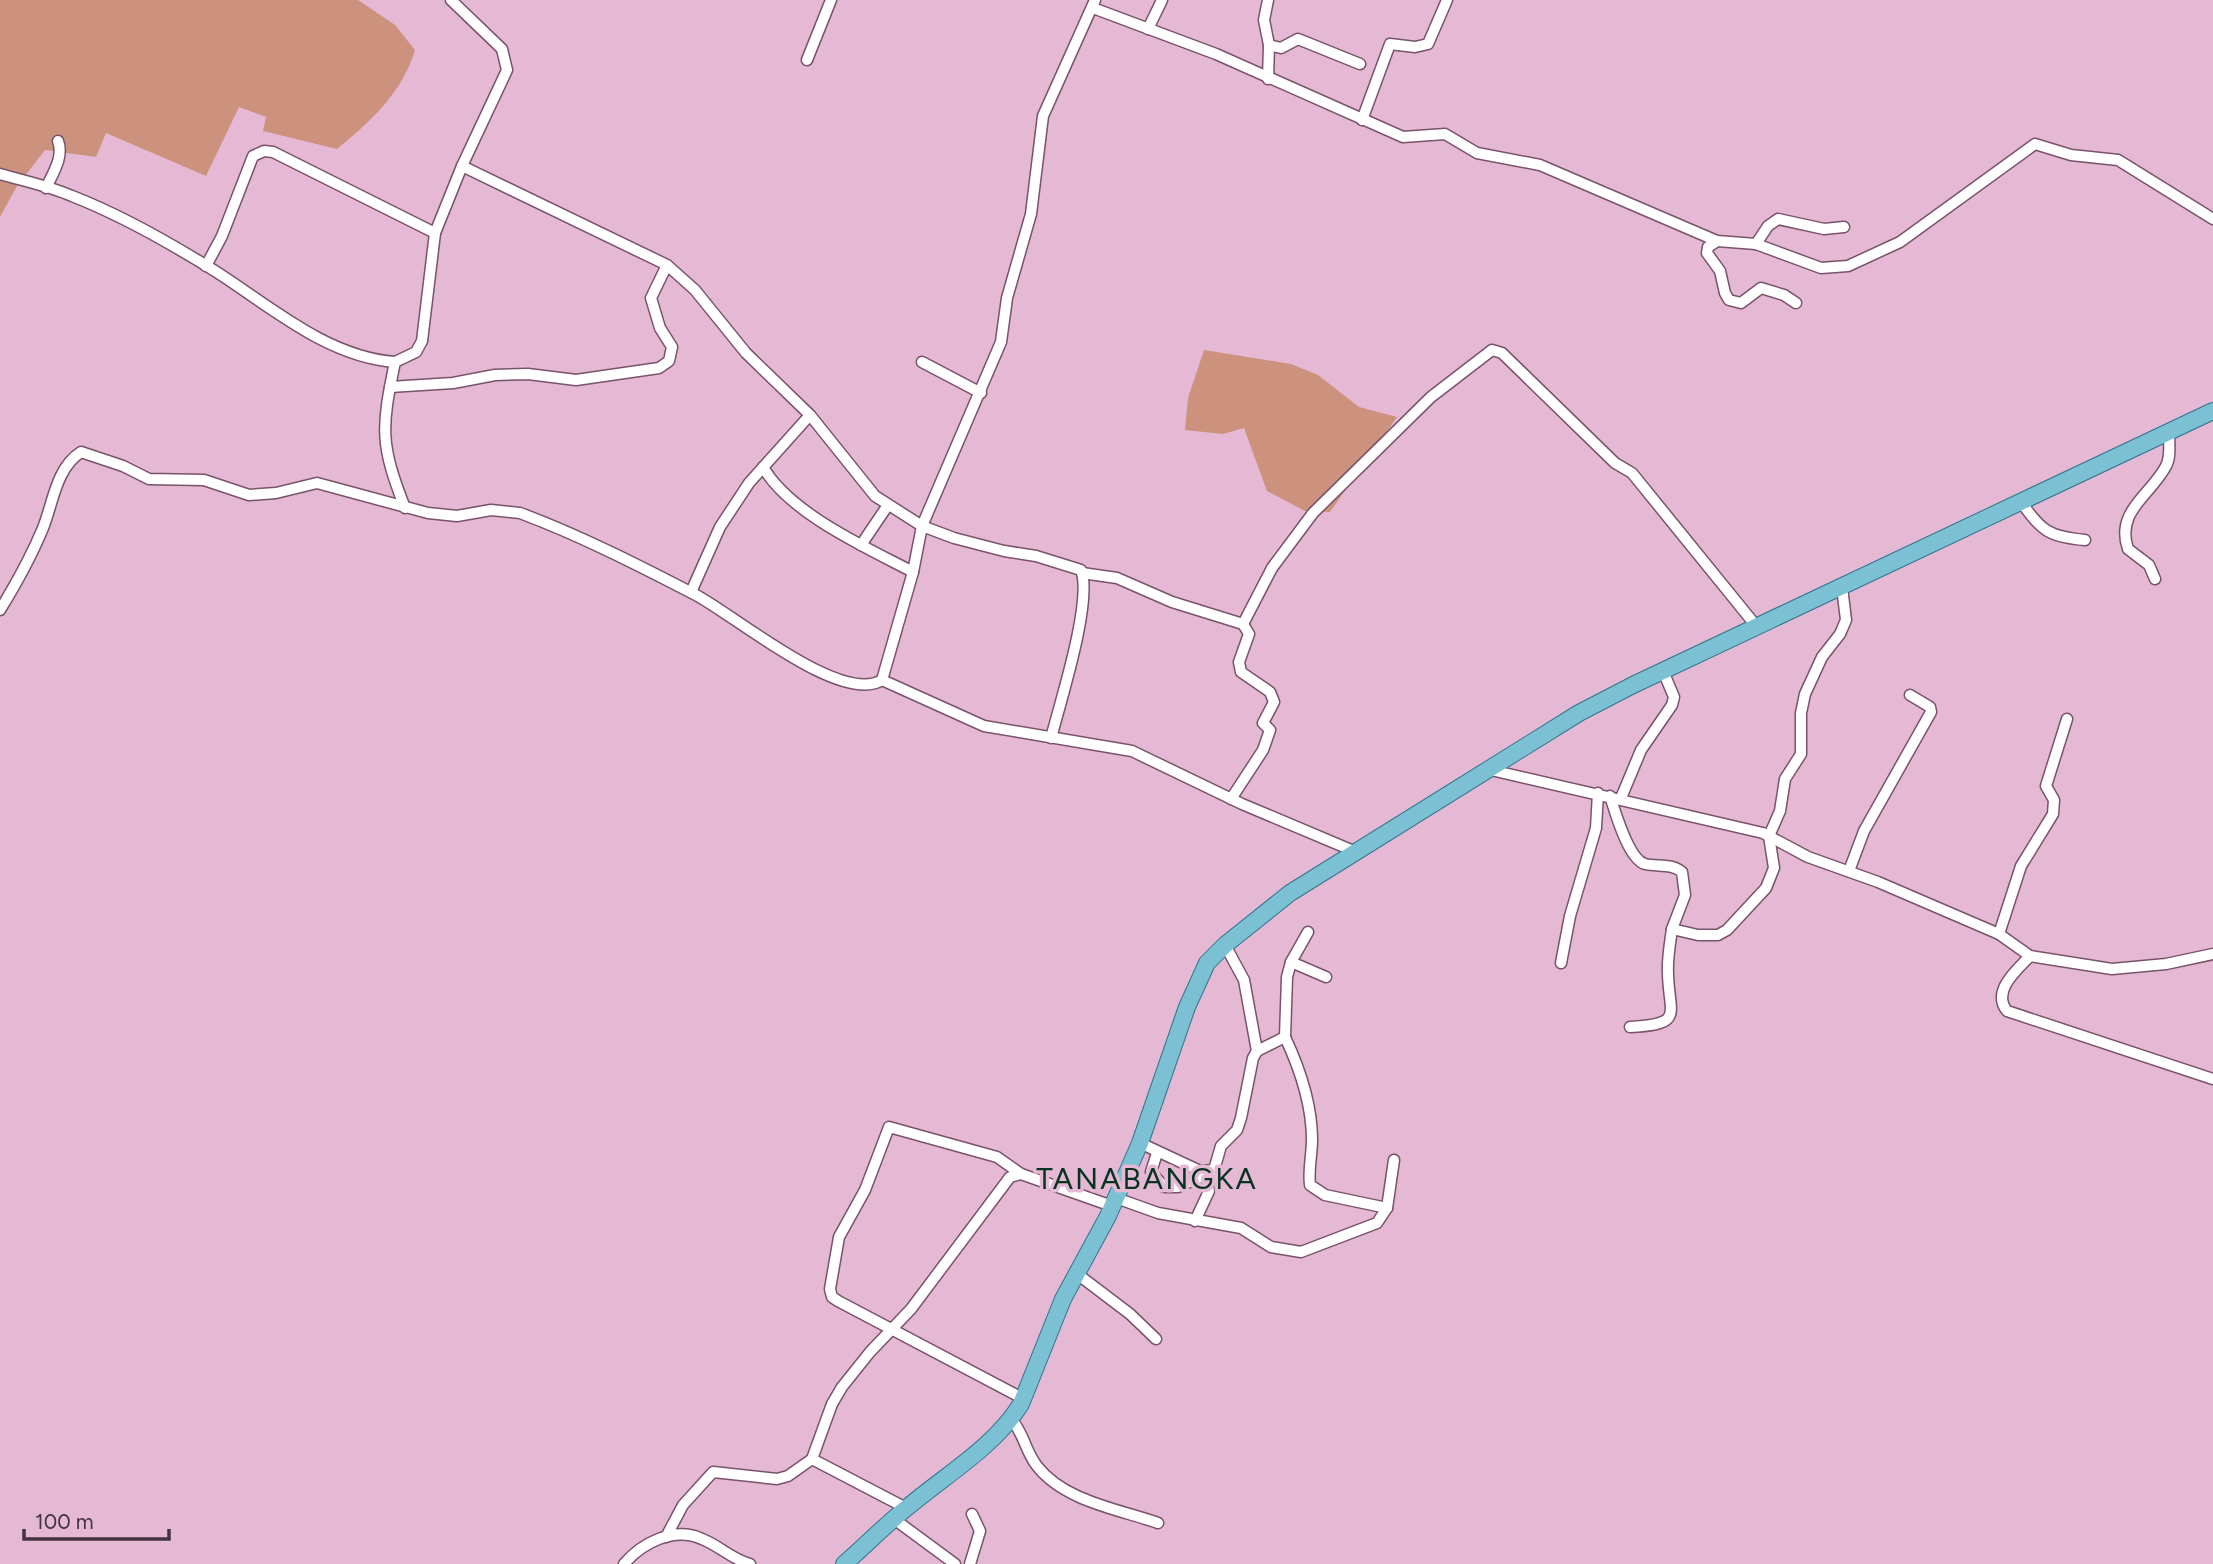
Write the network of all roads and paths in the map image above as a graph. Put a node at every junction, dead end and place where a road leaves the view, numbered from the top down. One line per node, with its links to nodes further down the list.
1 (451, 0): 14 (street)
2 (831, 0): 9 (street)
3 (1162, 0): 7 (street)
4 (1268, 0): 8 (street)
5 (1447, 0): 12 (street)
6 (1094, 4): 7 (street); 28 (street)
7 (1148, 29): 11 (street)
8 (1269, 45): 10 (street); 11 (street)
9 (807, 60)
10 (1360, 64)
11 (1268, 79): 12 (street)
12 (1362, 120): 20 (street)
13 (58, 141): 16 (street)
14 (462, 166): 19 (street); 22 (street)
15 (0, 174): 16 (street)
16 (46, 188): 23 (street)
17 (2213, 219): 21 (street)
18 (1844, 228): 21 (street)
19 (435, 233): 23 (street); 25 (street)
20 (1717, 241): 21 (street); 24 (street)
21 (1756, 244)
22 (667, 265): 27 (street); 30 (street)
23 (206, 266): 25 (street)
24 (1796, 303)
25 (395, 362): 27 (street)
26 (922, 362): 28 (street)
27 (390, 387): 35 (street)
28 (981, 393): 36 (street)
29 (2213, 411): 31 (main road)
30 (810, 415): 32 (street); 34 (street)
31 (2169, 433): 33 (main road); 41 (street)
32 (763, 467): 38 (street); 43 (street)
33 (2022, 503): 37 (street); 42 (main road)
34 (888, 505): 36 (street); 38 (street)
35 (405, 508): 43 (street); 44 (street)
36 (922, 526): 39 (street); 40 (street)
37 (2085, 540)
38 (861, 545): 39 (street)
39 (912, 572): 48 (street)
40 (1082, 573): 45 (street); 51 (street)
41 (2155, 579)
42 (1842, 587): 46 (main road); 55 (street)
43 (691, 592): 48 (street)
44 (0, 610)
45 (1243, 624): 46 (street); 54 (street)
46 (1757, 627): 47 (main road)
47 (1663, 671): 52 (main road); 53 (street)
48 (882, 680): 51 (street)
49 (1910, 695): 57 (street)
50 (2067, 719): 60 (street)
51 (1051, 738): 54 (street)
52 (1492, 770): 53 (street); 56 (main road)
53 (1610, 796): 55 (street); 58 (street); 65 (street)
54 (1231, 799): 56 (street)
55 (1769, 836): 57 (street); 58 (street)
56 (1356, 852): 61 (main road)
57 (1849, 871): 60 (street)
58 (1672, 929): 67 (street)
59 (1308, 932): 64 (street)
60 (1999, 934): 63 (street)
61 (1225, 945): 69 (street); 71 (main road)
62 (2213, 954): 63 (street)
63 (2030, 956): 70 (street)
64 (1291, 962): 66 (street); 68 (street)
65 (1561, 963)
66 (1326, 977)
67 (1630, 1027)
68 (1285, 1037): 69 (street); 77 (street)
69 (1257, 1051): 75 (street)
70 (2213, 1079)
71 (1140, 1143): 72 (street); 76 (main road)
72 (1157, 1153): 75 (street); 75 (street)
73 (1394, 1160): 77 (street)
74 (1021, 1174): 76 (street); 80 (street); 80 (street)
75 (1204, 1174): 78 (street)
76 (1114, 1202): 78 (street); 79 (main road)
77 (1387, 1208): 78 (street)
78 (1195, 1221)
79 (1076, 1273): 81 (street); 82 (main road)
80 (891, 1331): 82 (street); 84 (street)
81 (1156, 1339)
82 (1024, 1399): 83 (main road)
83 (1011, 1419): 85 (main road); 87 (street)
84 (812, 1459): 85 (street); 88 (street)
85 (900, 1514): 91 (main road); 92 (street)
86 (972, 1514): 93 (street)
87 (1158, 1523)
88 (666, 1537): 89 (street); 90 (street)
89 (624, 1564)
90 (750, 1564)
91 (844, 1564)
92 (955, 1564)
93 (970, 1564)

